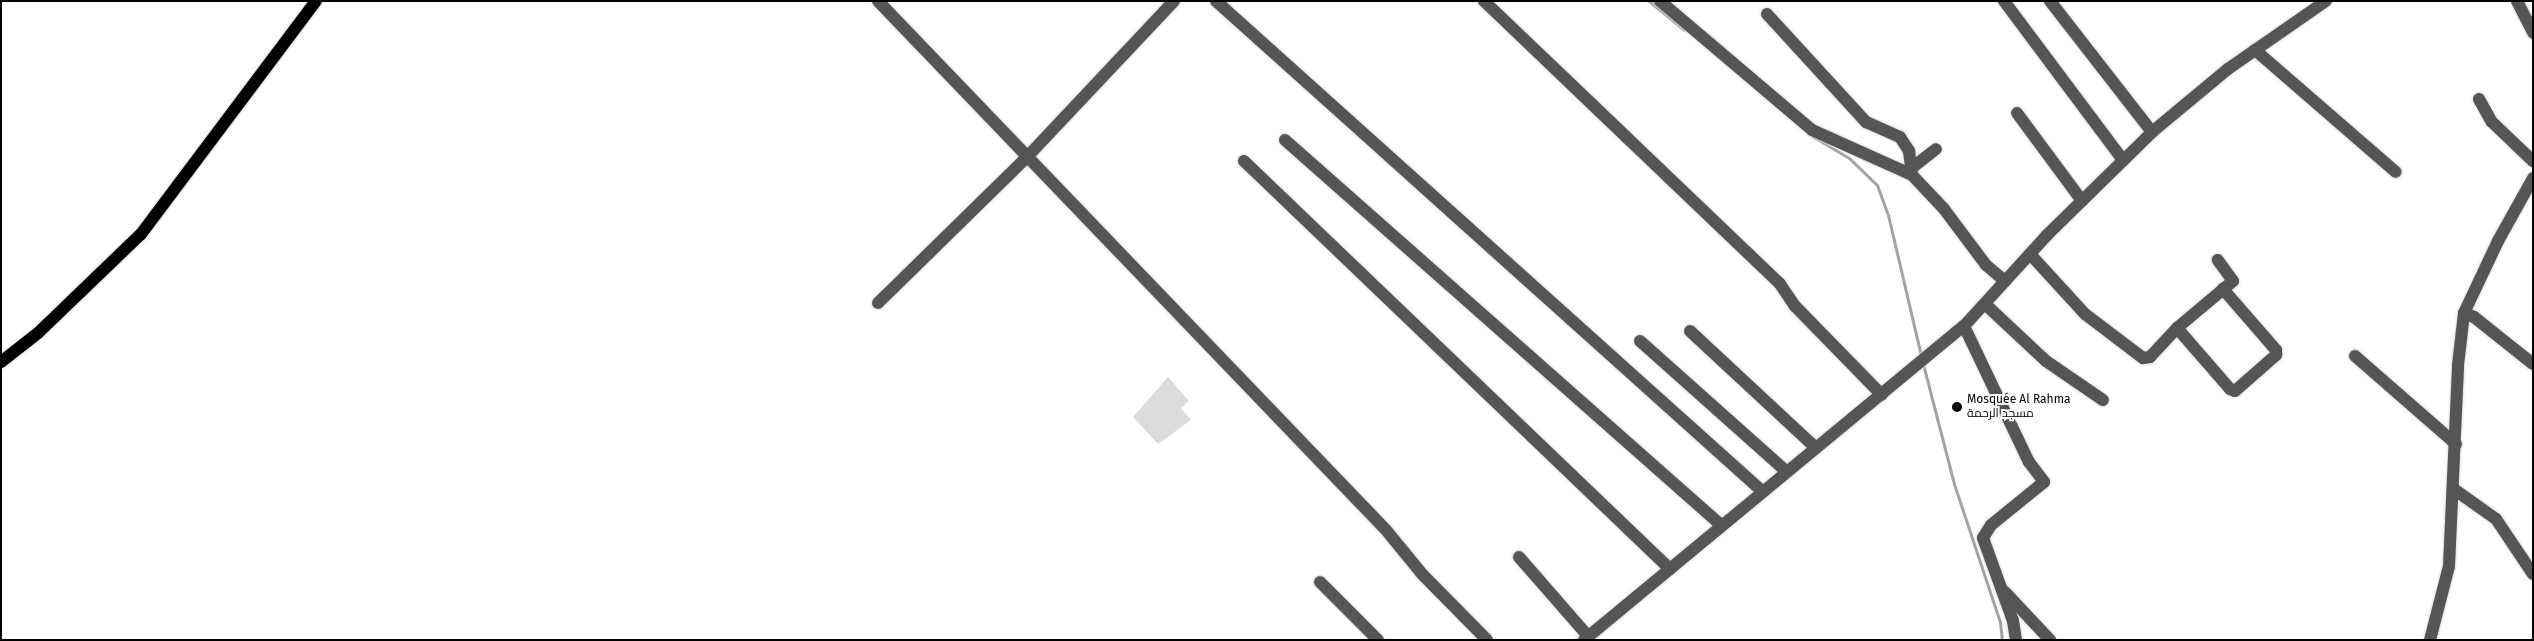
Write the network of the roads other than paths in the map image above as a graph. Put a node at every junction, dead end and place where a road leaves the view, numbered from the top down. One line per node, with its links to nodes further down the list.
1 (316, 1): 39 (main road)
2 (878, 1): 19 (street)
3 (1174, 1): 19 (street)
4 (1216, 1): 46 (street)
5 (1484, 1): 41 (street)
6 (1660, 1): 23 (street)
7 (2004, 1): 20 (street)
8 (2050, 1): 16 (street)
9 (2326, 1): 13 (street)
10 (2517, 1): 12 (street)
11 (1768, 14): 23 (street)
12 (2533, 33)
13 (2255, 50): 16 (street); 24 (street)
14 (2479, 99): 22 (street)
15 (2017, 113): 26 (street)
16 (2152, 132): 20 (street)
17 (1285, 140): 48 (street)
18 (1936, 149): 23 (street)
19 (1028, 156): 31 (street); 56 (street)
20 (2123, 160): 26 (street)
21 (1244, 161): 50 (street)
22 (2533, 162)
23 (1912, 171): 29 (street)
24 (2396, 172)
25 (2533, 178): 33 (street)
26 (2082, 201): 27 (street)
27 (2030, 254): 29 (street); 35 (street)
28 (2218, 260): 30 (street)
29 (2005, 281): 32 (street)
30 (2223, 289): 35 (street); 35 (street)
31 (878, 303)
32 (1985, 304): 34 (street); 42 (street)
33 (2464, 314): 40 (street); 43 (street)
34 (1964, 326): 41 (street); 53 (street)
35 (2178, 328)
36 (1690, 331): 44 (street)
37 (1640, 341): 45 (street)
38 (2355, 356): 43 (street)
39 (1, 362)
40 (2533, 364)
41 (1882, 395): 44 (street)
42 (2103, 400)
43 (2456, 444): 47 (street)
44 (1815, 447): 45 (street)
45 (1786, 471): 46 (street)
46 (1762, 490): 48 (street)
47 (2455, 490): 51 (street); 59 (street)
48 (1721, 525): 50 (street)
49 (1519, 557): 54 (street)
50 (1670, 568): 54 (street)
51 (2533, 574)
52 (1320, 582): 55 (street)
53 (2002, 588): 57 (street); 58 (street)
54 (1586, 638)
55 (1378, 640)
56 (1487, 640)
57 (2016, 640)
58 (2050, 640)
59 (2430, 640)

